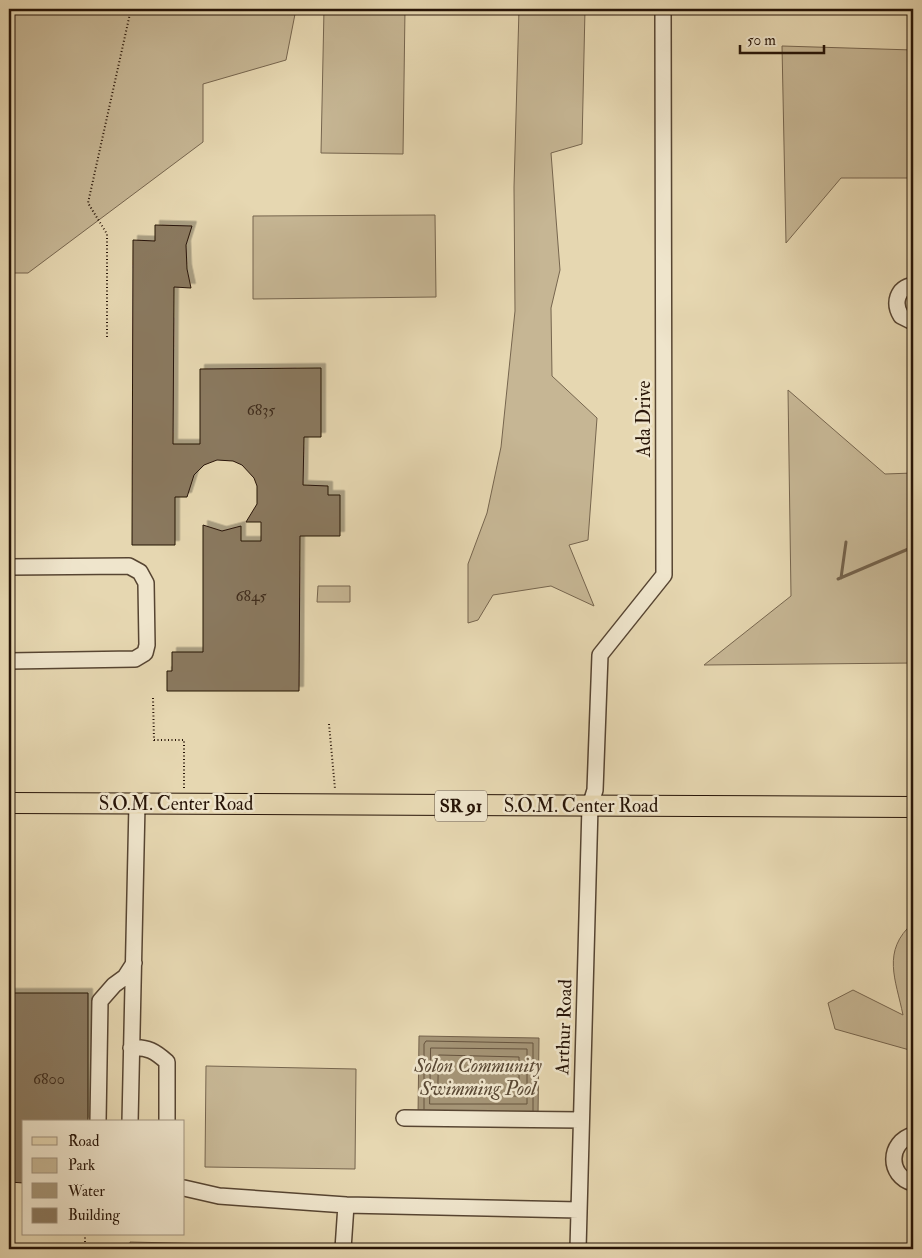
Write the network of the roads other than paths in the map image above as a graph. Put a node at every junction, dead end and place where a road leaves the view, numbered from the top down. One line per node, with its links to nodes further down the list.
1 (663, 9): 8 (street, Ada Drive)
2 (913, 285): 3 (street)
3 (913, 322)
4 (9, 567): 5 (street)
5 (9, 661)
6 (9, 803): 7 (main road, S.O.M. Center Road / SR 91)
7 (136, 804): 8 (main road, S.O.M. Center Road / SR 91); 10 (street)
8 (590, 806): 9 (main road, S.O.M. Center Road / SR 91); 16 (street, Arthur Road)
9 (913, 807)
10 (134, 963): 11 (street); 13 (street)
11 (131, 1048): 14 (street); 15 (street)
12 (404, 1118): 16 (street)
13 (98, 1120)
14 (130, 1120)
15 (167, 1120)
16 (582, 1120): 21 (street, Arthur Road)
17 (913, 1135): 18 (street)
18 (913, 1183)
19 (185, 1188): 20 (street)
20 (346, 1205): 21 (street); 22 (street)
21 (579, 1210): 23 (street, Arthur Road)
22 (343, 1249)
23 (578, 1249)

